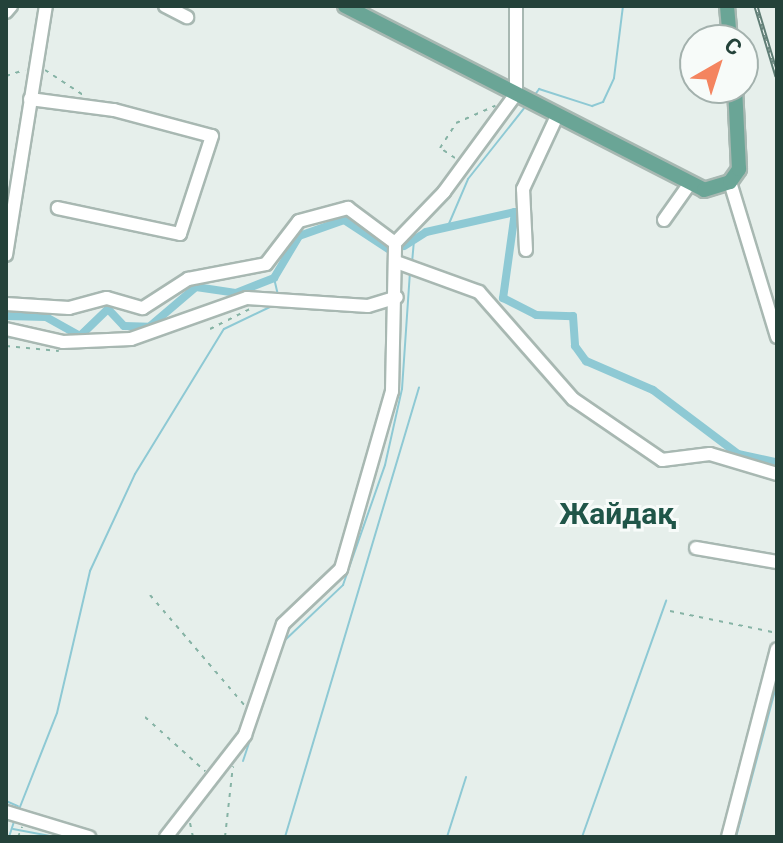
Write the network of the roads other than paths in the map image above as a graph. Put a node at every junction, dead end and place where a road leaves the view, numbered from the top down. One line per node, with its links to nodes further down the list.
1 (11, 6): 6 (street)
2 (46, 6): 8 (street)
3 (165, 6): 7 (street)
4 (345, 6): 9 (main road)
5 (516, 6): 9 (street)
6 (6, 12)
7 (187, 17)
8 (30, 99): 13 (street); 16 (street)
9 (525, 99): 11 (main road); 18 (street)
10 (736, 104): 14 (main road)
11 (557, 116): 15 (main road); 19 (street)
12 (6, 158): 13 (street)
13 (20, 160): 20 (street)
14 (730, 182): 15 (main road); 25 (street)
15 (688, 186): 17 (street)
16 (58, 208)
17 (664, 220)
18 (395, 243): 21 (street); 23 (street)
19 (526, 250)
20 (6, 255)
21 (396, 262): 22 (street); 26 (street)
22 (397, 297): 24 (street); 32 (street)
23 (6, 304)
24 (6, 329)
25 (777, 337)
26 (777, 474)
27 (696, 548): 28 (street)
28 (777, 562)
29 (777, 649): 33 (street)
30 (6, 812): 31 (street)
31 (89, 837)
32 (166, 837)
33 (728, 837)

